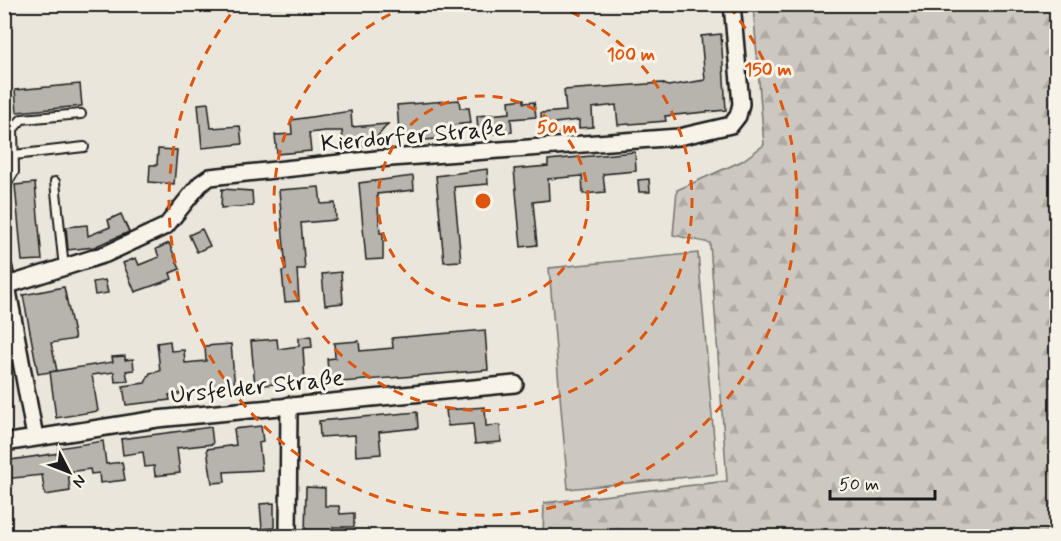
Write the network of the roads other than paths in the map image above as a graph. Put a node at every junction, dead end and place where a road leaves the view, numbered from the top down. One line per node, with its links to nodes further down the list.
1 (732, 4): 8 (street, Kierdorfer Straße)
2 (81, 114): 4 (lane)
3 (84, 147): 4 (lane)
4 (14, 155): 6 (lane)
5 (55, 182): 8 (lane)
6 (4, 189)
7 (4, 268): 9 (street)
8 (64, 268): 9 (street, Kierdorfer Straße)
9 (8, 285): 10 (street)
10 (10, 329): 13 (street)
11 (514, 384): 12 (street, Ursfelder Straße)
12 (289, 405): 13 (street, Ursfelder Straße); 15 (street)
13 (35, 437): 14 (street, Ursfelder Straße)
14 (4, 443)
15 (288, 537)

